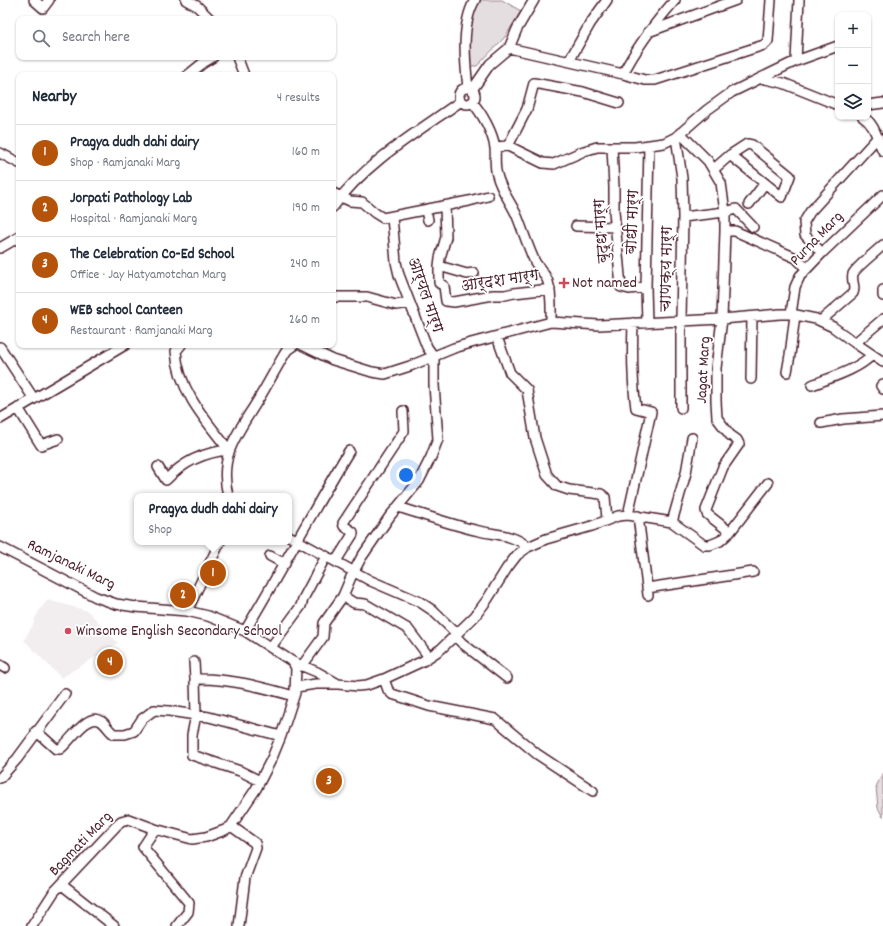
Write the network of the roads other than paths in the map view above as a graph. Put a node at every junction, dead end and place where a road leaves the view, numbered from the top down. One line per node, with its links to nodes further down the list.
1 (34, 0): 2 (street)
2 (49, 0)
3 (186, 0): 11 (street)
4 (475, 0): 23 (street)
5 (534, 0): 14 (street)
6 (607, 0): 17 (street)
7 (675, 0): 12 (street)
8 (771, 0): 21 (street)
9 (799, 0): 18 (street)
10 (732, 1): 12 (street)
11 (207, 16)
12 (648, 32): 21 (street)
13 (835, 47): 18 (street)
14 (509, 48): 17 (street); 23 (street)
15 (208, 60): 19 (street)
16 (238, 60): 20 (street)
17 (568, 61): 21 (street)
18 (796, 61): 22 (street)
19 (192, 72)
20 (243, 72)
21 (623, 74)
22 (761, 78): 28 (street); 31 (street)
23 (470, 89): 24 (street); 25 (street)
24 (461, 101): 25 (street); 43 (street)
25 (472, 102): 35 (street)
26 (619, 103): 33 (street)
27 (883, 103): 29 (street)
28 (835, 104)
29 (871, 105)
30 (868, 120): 32 (street)
31 (678, 135): 34 (street); 41 (street, Jagat Marg); 51 (street, चाणक्य मार्ग)
32 (878, 137): 37 (street); 60 (street)
33 (508, 146): 35 (street); 36 (street)
34 (649, 146): 36 (street); 64 (street, बोधी मार्ग)
35 (495, 147): 65 (street)
36 (612, 147): 54 (street, बुद्ध मार्ग)
37 (883, 151)
38 (0, 153): 40 (street)
39 (730, 155): 41 (street); 42 (street); 42 (street)
40 (16, 161)
41 (714, 169): 49 (street, Jagat Marg)
42 (765, 183): 46 (street)
43 (337, 195): 50 (street)
44 (883, 195): 60 (street, Purna Marg)
45 (488, 196): 47 (street)
46 (749, 204)
47 (445, 206): 48 (street); 61 (street)
48 (426, 210): 50 (street); 52 (street)
49 (725, 212): 51 (street, चाणक्य मार्ग); 55 (street, चाणक्य मार्ग); 56 (street, Jagat Marg)
50 (392, 217): 69 (street, आर्यल मार्ग)
51 (683, 217): 74 (street, चाणक्य मार्ग)
52 (428, 220)
53 (576, 226): 54 (street)
54 (616, 227): 64 (street, बुद्ध मार्ग)
55 (753, 227)
56 (725, 231): 62 (street); 73 (street, Jagat Marg)
57 (16, 239): 59 (street)
58 (883, 245): 75 (street)
59 (0, 248)
60 (822, 252): 62 (street, Purna Marg)
61 (439, 266): 63 (street); 65 (street, आर्दश मार्ग)
62 (806, 268): 70 (street, Purna Marg)
63 (470, 271)
64 (646, 287): 78 (street, बोधी मार्ग)
65 (550, 289): 76 (street)
66 (883, 290): 67 (street)
67 (883, 296)
68 (336, 298): 69 (street)
69 (410, 303): 87 (street, आर्यल मार्ग)
70 (793, 315): 71 (street); 75 (street); 89 (street, Purna Marg)
71 (752, 317): 73 (street); 90 (street)
72 (883, 318): 80 (street)
73 (722, 319): 74 (street); 113 (street, Jagat Marg)
74 (681, 320): 78 (street); 96 (street, चाणक्य मार्ग)
75 (821, 321): 80 (street)
76 (551, 322): 77 (street); 79 (street)
77 (633, 323): 78 (street); 109 (street)
78 (647, 323)
79 (497, 337): 87 (street); 111 (street)
80 (855, 343): 86 (street)
81 (0, 347): 94 (street)
82 (120, 348): 94 (street)
83 (178, 348): 103 (street)
84 (290, 348): 103 (street)
85 (308, 348): 87 (street)
86 (872, 355): 88 (street); 92 (street)
87 (434, 357): 108 (street)
88 (883, 362)
89 (787, 372)
90 (751, 379)
91 (883, 384): 93 (street)
92 (812, 386)
93 (883, 389)
94 (34, 400): 95 (street)
95 (18, 408): 99 (street); 102 (street)
96 (681, 408)
97 (403, 411): 121 (street)
98 (883, 416): 100 (street)
99 (0, 419)
100 (821, 423)
101 (692, 438): 112 (street)
102 (58, 439)
103 (229, 450): 105 (street); 107 (street)
104 (349, 451): 114 (street)
105 (158, 467)
106 (768, 483): 113 (street, Ramjanaki Marg)
107 (228, 493)
108 (398, 507): 118 (street); 123 (street)
109 (628, 515): 110 (street, Ramjanaki Marg); 111 (street, Ramjanaki Marg)
110 (638, 516): 112 (street, Ramjanaki Marg); 124 (street)
111 (607, 519): 118 (street, Ramjanaki Marg)
112 (672, 522): 113 (street, Ramjanaki Marg)
113 (730, 532)
114 (293, 538): 120 (street)
115 (219, 545): 126 (street)
116 (291, 545): 122 (street)
117 (0, 547): 126 (street, Ramjanaki Marg)
118 (528, 547): 128 (street, Ramjanaki Marg)
119 (270, 556): 122 (street)
120 (326, 556): 121 (street); 129 (street)
121 (336, 561): 123 (street)
122 (285, 564): 127 (street)
123 (353, 572): 125 (street); 128 (street)
124 (753, 572)
125 (343, 596): 130 (street); 133 (street)
126 (187, 611): 127 (street, Ramjanaki Marg)
127 (245, 631): 129 (street, Ramjanaki Marg)
128 (456, 635): 130 (street, Ramjanaki Marg); 134 (street)
129 (271, 647): 132 (street, Ramjanaki Marg)
130 (429, 657): 136 (street, Ramjanaki Marg)
131 (194, 662): 135 (street)
132 (293, 662): 133 (street, Ramjanaki Marg); 138 (street)
133 (302, 666): 137 (street, Ramjanaki Marg)
134 (507, 678)
135 (195, 679): 140 (street); 141 (street)
136 (384, 679): 137 (street, Ramjanaki Marg); 146 (street)
137 (338, 684): 138 (street)
138 (296, 687): 140 (street)
139 (65, 694): 142 (street)
140 (294, 696): 143 (street)
141 (196, 715): 142 (street); 143 (street); 145 (street)
142 (36, 731): 144 (street)
143 (280, 736): 145 (street)
144 (0, 778)
145 (260, 781): 147 (street)
146 (593, 791)
147 (231, 826): 148 (street, Bagmati Marg); 153 (street)
148 (155, 829): 149 (street, Bagmati Marg); 152 (street)
149 (62, 885): 150 (street, Bagmati Marg); 151 (street)
150 (32, 926)
151 (114, 926)
152 (177, 926)
153 (239, 926)

